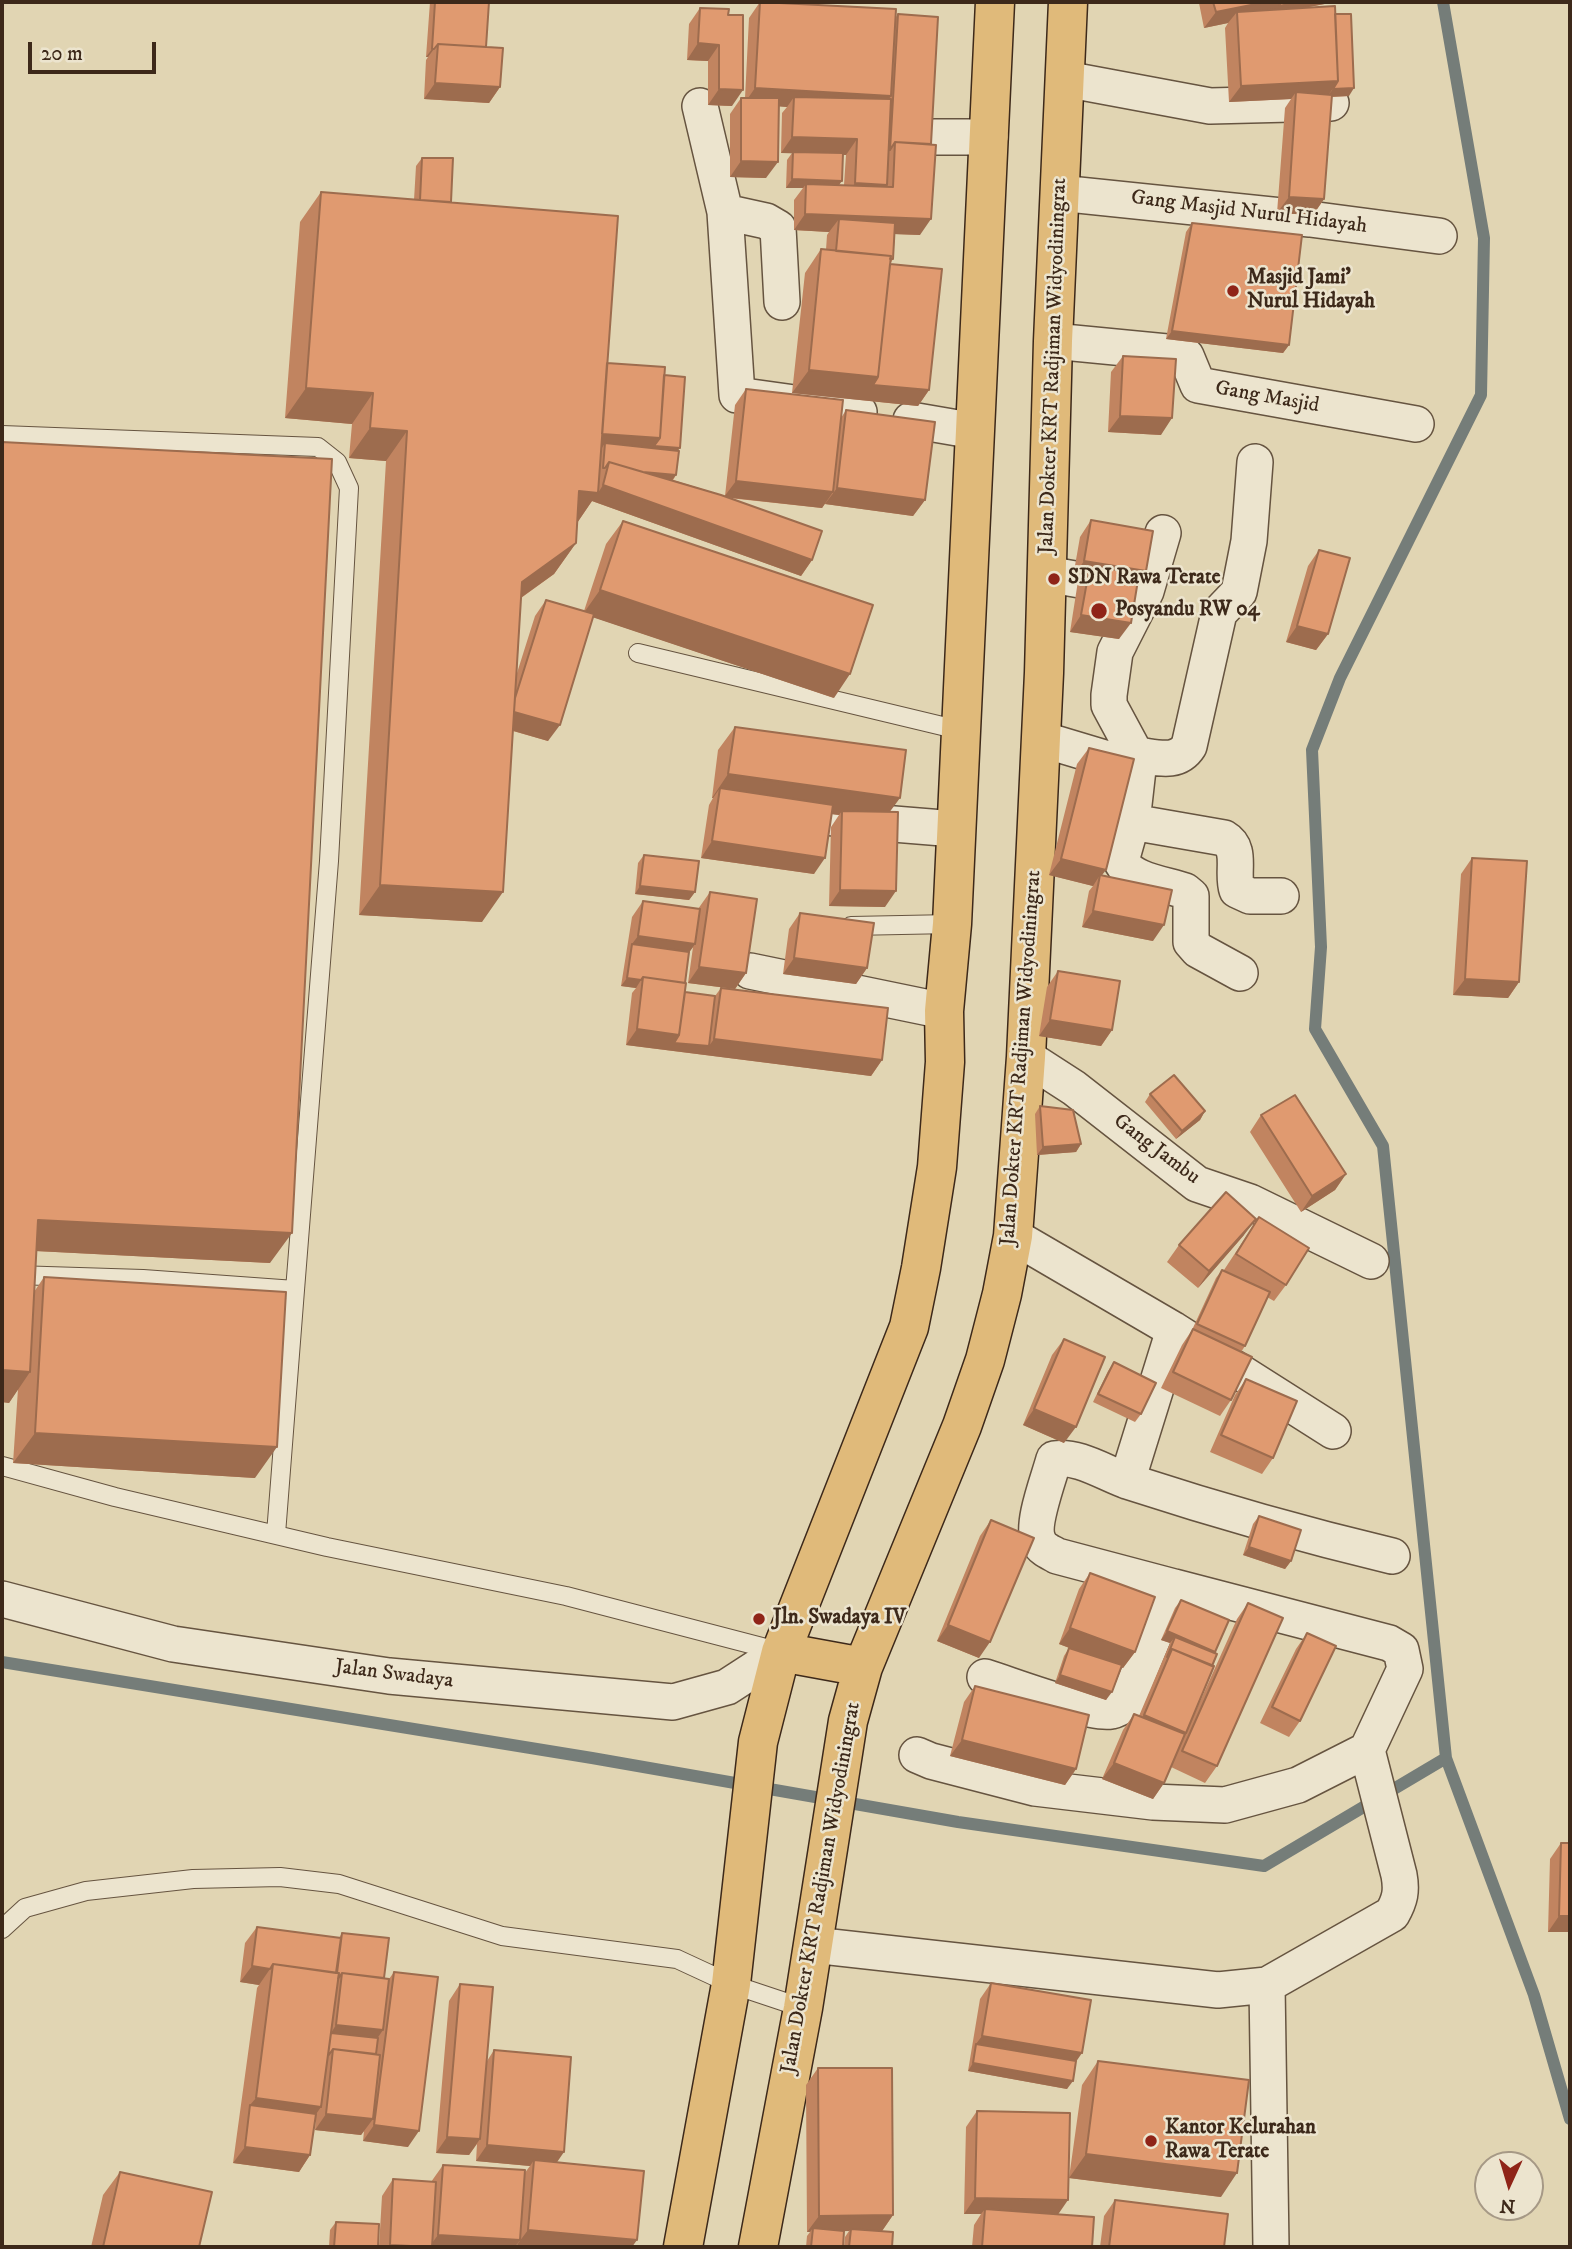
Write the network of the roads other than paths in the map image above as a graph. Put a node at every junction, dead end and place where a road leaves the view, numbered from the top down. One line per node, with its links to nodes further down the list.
1 (995, 2): 7 (main road)
2 (1068, 2): 3 (main road, Jalan Dokter KRT Radjiman Widyodiningrat)
3 (1065, 79): 4 (street); 8 (main road, Jalan Dokter KRT Radjiman Widyodiningrat)
4 (1331, 103)
5 (700, 106): 9 (street)
6 (934, 137): 7 (street)
7 (990, 137): 16 (main road)
8 (1059, 192): 10 (street, Gang Masjid Nurul Hidayah); 12 (main road, Jalan Dokter KRT Radjiman Widyodiningrat)
9 (725, 212): 11 (street); 13 (street)
10 (1439, 236)
11 (782, 302)
12 (1053, 341): 15 (street, Gang Masjid); 20 (main road, Jalan Dokter KRT Radjiman Widyodiningrat)
13 (859, 412)
14 (911, 420): 16 (street)
15 (1416, 424)
16 (975, 431): 23 (main road)
17 (2, 435): 39 (lane)
18 (1255, 462): 25 (street)
19 (1163, 533): 21 (street)
20 (1046, 574): 21 (street); 24 (main road, Jalan Dokter KRT Radjiman Widyodiningrat)
21 (1146, 591): 25 (street)
22 (638, 653): 23 (lane)
23 (960, 730): 28 (main road)
24 (1041, 738): 25 (street); 35 (main road, Jalan Dokter KRT Radjiman Widyodiningrat)
25 (1137, 762): 27 (street)
26 (756, 809): 28 (street)
27 (1132, 822): 29 (street); 33 (street)
28 (955, 829): 30 (main road)
29 (1281, 896)
30 (952, 924): 31 (lane); 34 (main road)
31 (840, 926)
32 (750, 971): 34 (street)
33 (1240, 973)
34 (944, 1011): 48 (main road)
35 (1026, 1057): 36 (main road, Jalan Dokter KRT Radjiman Widyodiningrat); 37 (street, Gang Jambu)
36 (1013, 1236): 40 (street); 49 (main road, Jalan Dokter KRT Radjiman Widyodiningrat)
37 (1371, 1261)
38 (15, 1275): 39 (lane)
39 (295, 1290): 44 (lane)
40 (1174, 1330): 41 (street); 43 (street)
41 (1334, 1432)
42 (2, 1466): 44 (lane)
43 (1127, 1481): 45 (street); 46 (street)
44 (276, 1534): 48 (lane)
45 (1392, 1556)
46 (1174, 1587): 50 (street); 52 (street)
47 (2, 1599): 48 (street, Jalan Swadaya)
48 (781, 1652): 49 (main road); 55 (main road)
49 (863, 1667): 54 (main road, Jalan Dokter KRT Radjiman Widyodiningrat)
50 (985, 1677)
51 (917, 1755): 52 (street)
52 (1371, 1762): 56 (street)
53 (2, 1928): 55 (lane)
54 (813, 1945): 56 (street); 57 (main road, Jalan Dokter KRT Radjiman Widyodiningrat)
55 (731, 1984): 57 (lane); 58 (main road)
56 (1267, 1985): 60 (street)
57 (803, 2008): 59 (main road, Jalan Dokter KRT Radjiman Widyodiningrat)
58 (683, 2247)
59 (758, 2247)
60 (1271, 2247)

